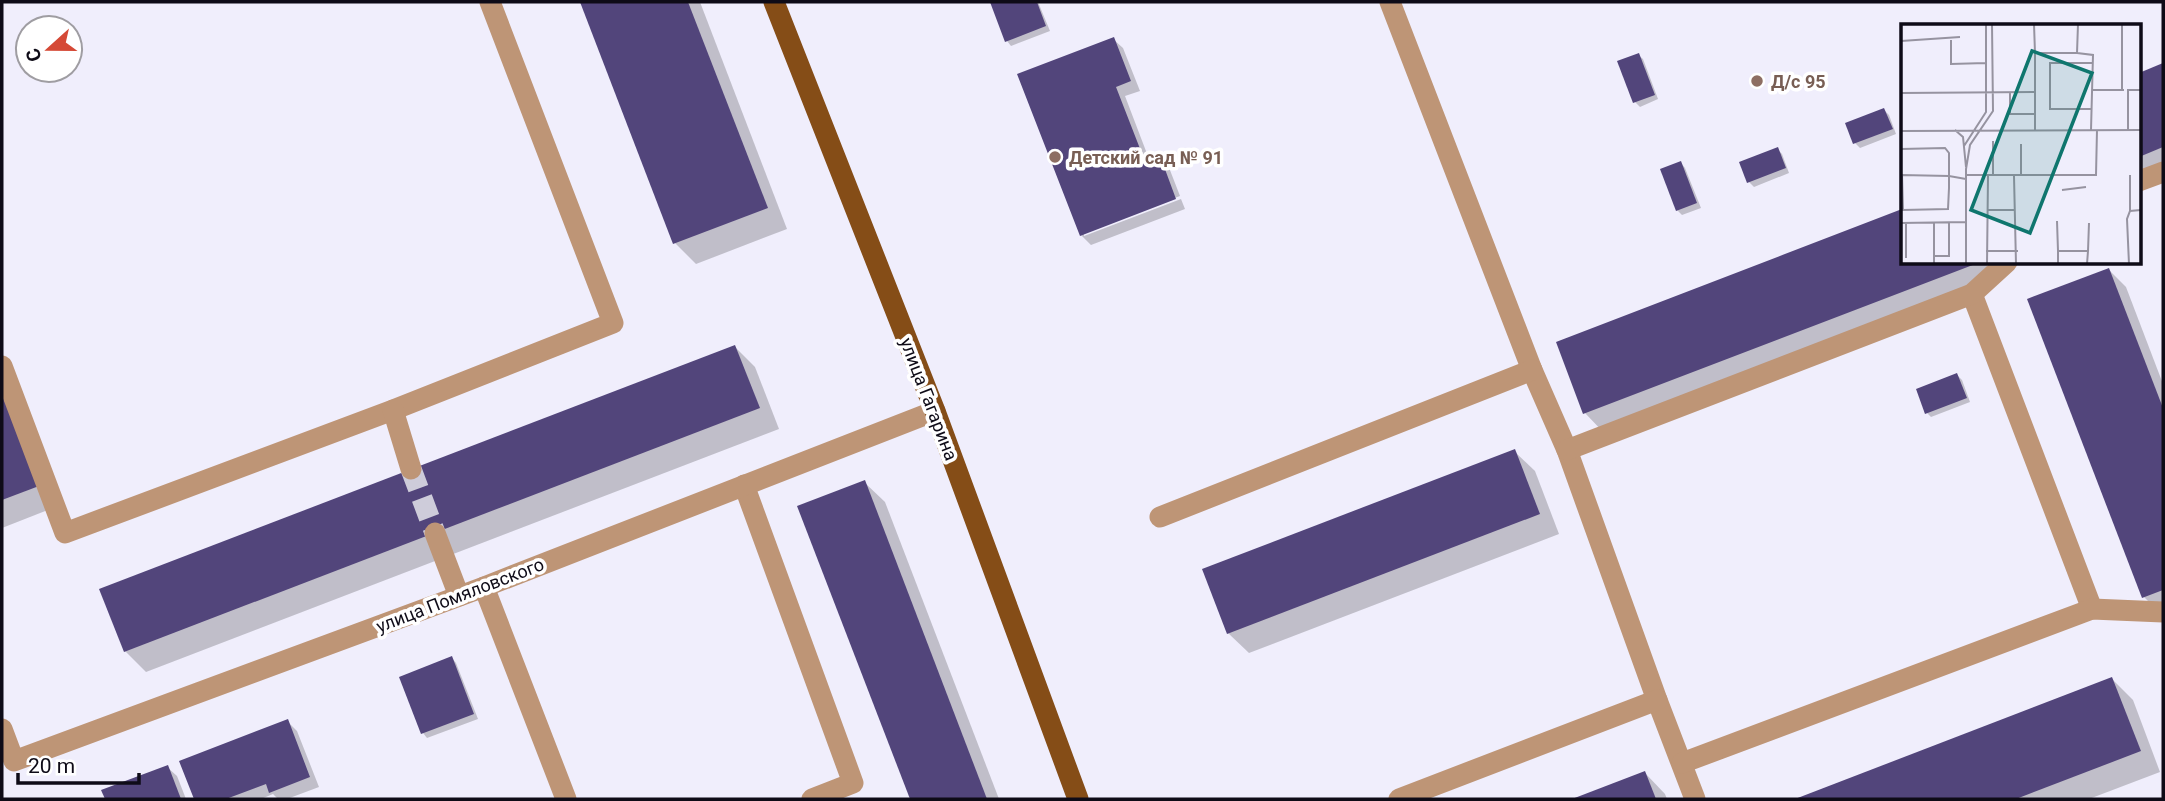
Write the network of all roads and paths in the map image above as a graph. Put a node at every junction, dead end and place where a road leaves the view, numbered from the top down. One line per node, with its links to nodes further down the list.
1 (490, 2): 10 (street)
2 (774, 2): 11 (main road, улица Гагарина)
3 (1390, 2): 9 (street)
4 (2163, 172): 5 (street)
5 (2140, 181)
6 (2005, 264): 7 (street)
7 (1972, 294): 12 (street); 19 (street)
8 (2, 366): 10 (street)
9 (1532, 370): 12 (street); 15 (street)
10 (393, 410): 13 (street)
11 (935, 411): 14 (street, улица Помяловского); 27 (main road, улица Гагарина)
12 (1567, 450): 21 (street)
13 (411, 469)
14 (744, 485): 17 (street, улица Помяловского); 26 (street)
15 (1160, 517)
16 (435, 533): 18 (street)
17 (484, 587): 18 (street, улица Помяловского); 25 (street)
18 (458, 596): 24 (street, улица Помяловского)
19 (2092, 608): 20 (street); 23 (street)
20 (2163, 612)
21 (1657, 700): 23 (street); 28 (street)
22 (2, 729): 24 (street, улица Помяловского)
23 (1682, 762): 29 (street)
24 (8, 764)
25 (566, 799)
26 (812, 799)
27 (1078, 799)
28 (1399, 799)
29 (1695, 799)

